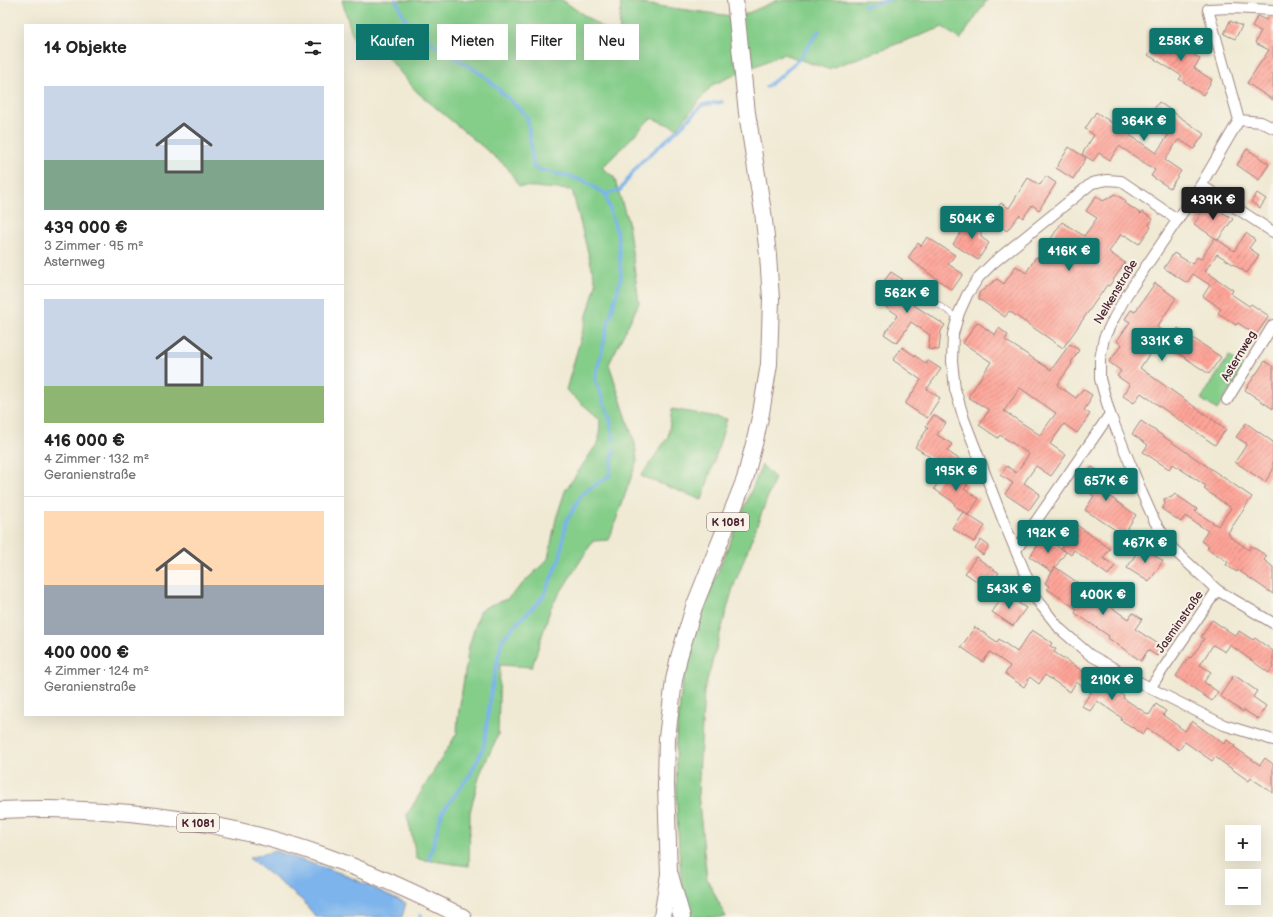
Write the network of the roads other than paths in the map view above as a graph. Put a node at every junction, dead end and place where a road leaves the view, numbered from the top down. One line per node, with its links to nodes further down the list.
1 (735, 0): 19 (main road, K 1081)
2 (1273, 10): 3 (street)
3 (1239, 120): 4 (street); 5 (street, Nelkenstraße)
4 (1273, 128)
5 (1201, 186): 6 (street, Nelkenstraße); 7 (street)
6 (1178, 220): 9 (street); 12 (street, Nelkenstraße)
7 (1273, 232)
8 (908, 284): 9 (lane)
9 (958, 318): 13 (street)
10 (1273, 325): 11 (street, Asternweg)
11 (1227, 400)
12 (1110, 414): 13 (street); 14 (street, Nelkenstraße)
13 (1016, 550): 16 (street)
14 (1217, 590): 15 (street, Nelkenstraße); 16 (street, Jasminstraße)
15 (1273, 623)
16 (1150, 688): 17 (street)
17 (1273, 740)
18 (0, 810): 20 (main road, K 1081)
19 (670, 874): 21 (main road, K 1081); 22 (main road, K 1081)
20 (463, 917)
21 (662, 917)
22 (682, 917)

